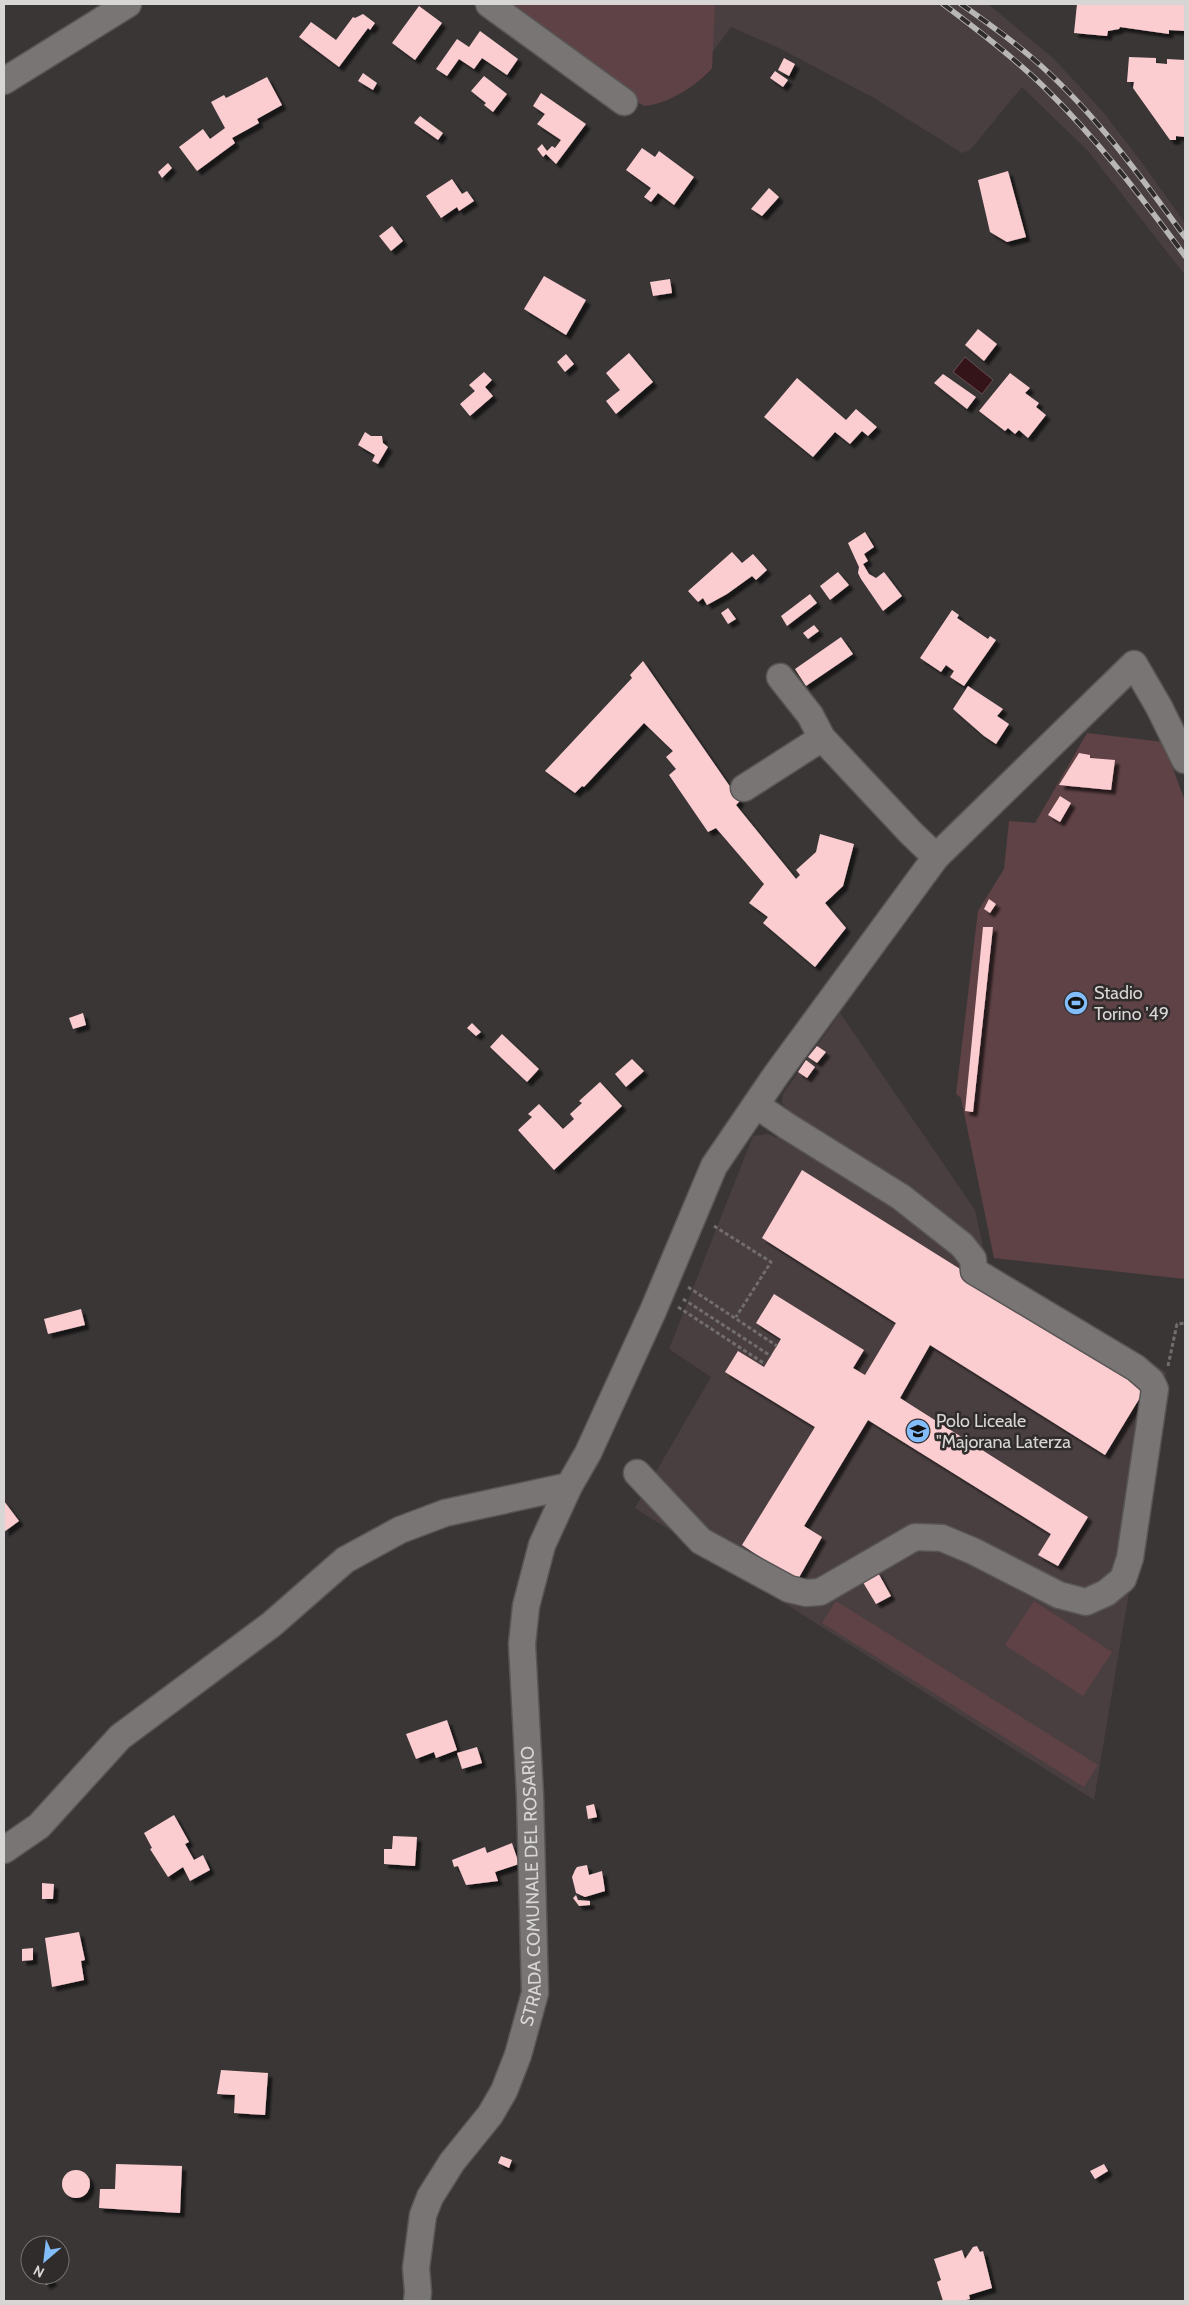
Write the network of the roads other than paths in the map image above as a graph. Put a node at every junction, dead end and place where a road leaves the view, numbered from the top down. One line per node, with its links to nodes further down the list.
1 (128, 4): 3 (street)
2 (489, 4): 4 (street)
3 (4, 81)
4 (624, 102)
5 (780, 677): 6 (street)
6 (822, 738): 8 (street); 9 (street)
7 (1185, 760): 9 (street, STRADA COMUNALE DEL ROSARIO)
8 (744, 788)
9 (936, 856): 10 (street, STRADA COMUNALE DEL ROSARIO)
10 (756, 1104): 11 (street); 12 (street, STRADA COMUNALE DEL ROSARIO)
11 (636, 1473)
12 (569, 1486): 13 (street); 14 (street, STRADA COMUNALE DEL ROSARIO)
13 (4, 1850)
14 (420, 2298)

